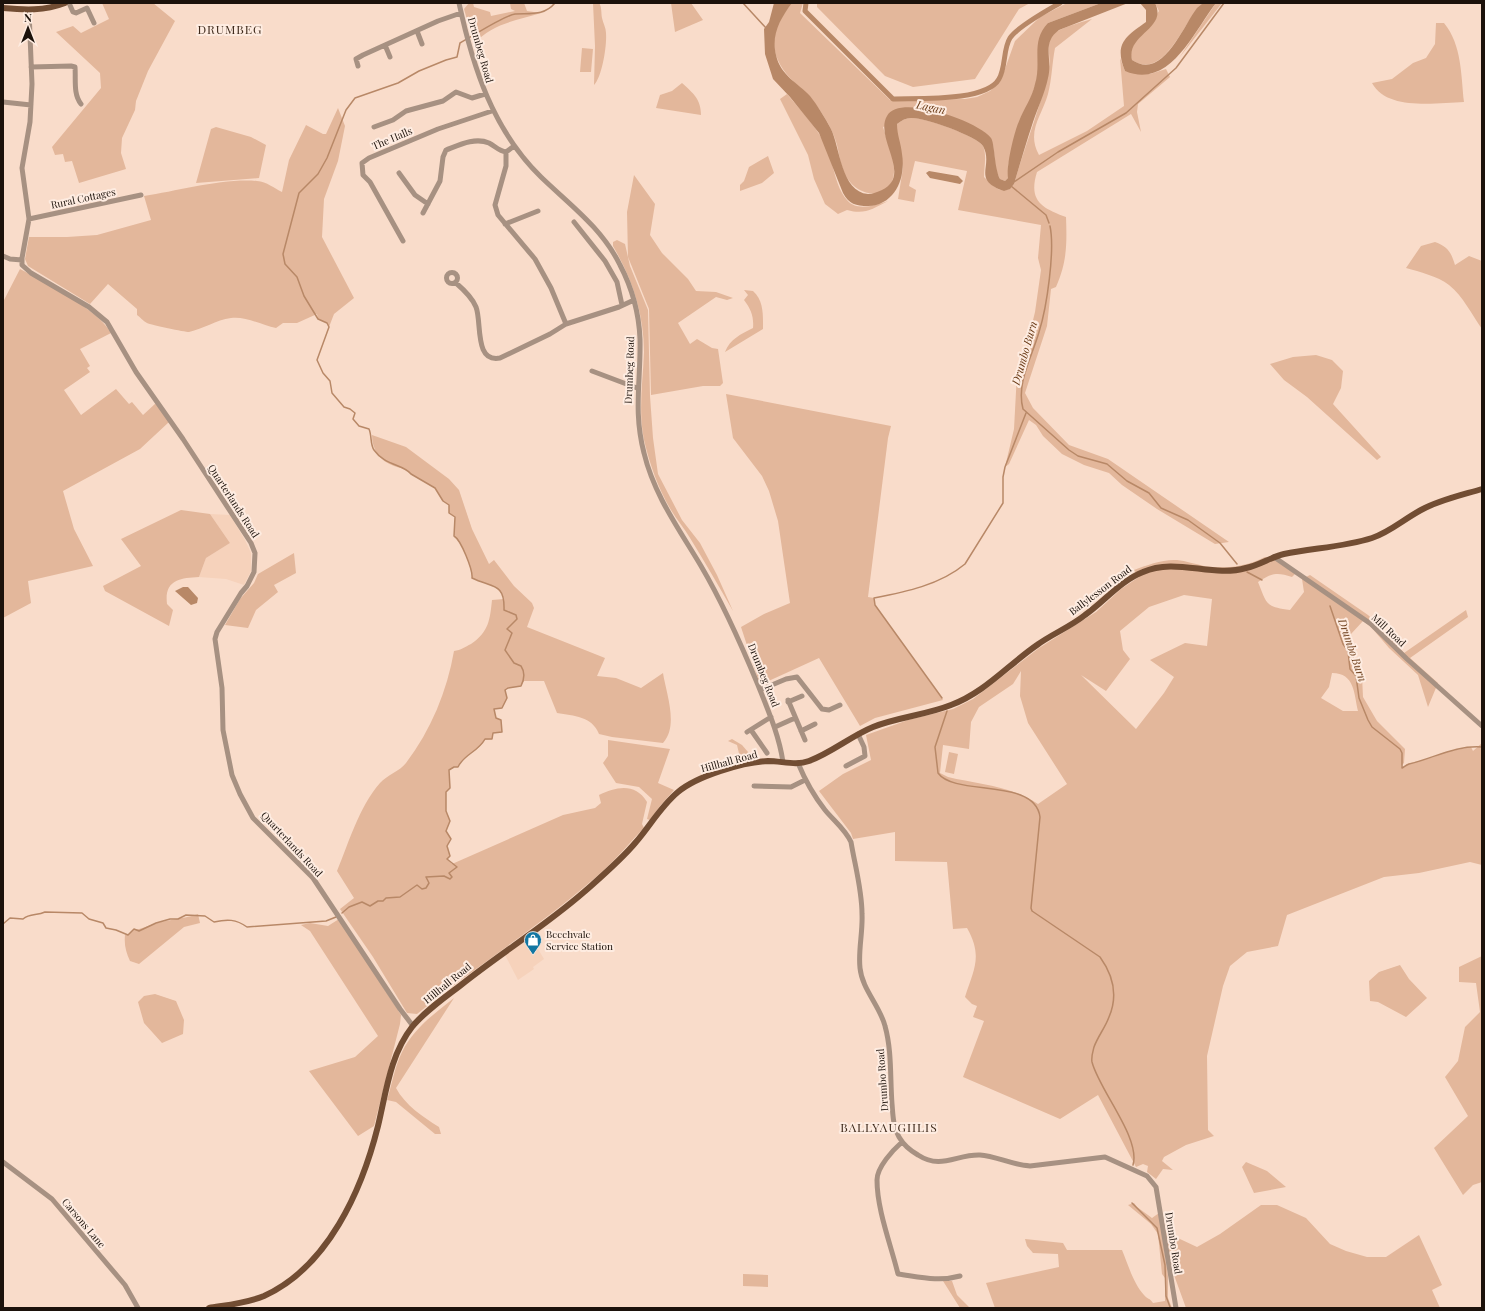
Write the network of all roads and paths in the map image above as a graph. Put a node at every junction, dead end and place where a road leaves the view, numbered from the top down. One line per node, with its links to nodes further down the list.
1 (65, 3): 5 (main road)
2 (69, 3): 7 (street)
3 (459, 3): 6 (street, Drumbeg Road)
4 (3, 8): 5 (main road)
5 (29, 10): 13 (street)
6 (461, 13): 8 (street); 14 (street, Drumbeg Road)
7 (94, 22)
8 (417, 31): 9 (street); 10 (street)
9 (422, 44)
10 (385, 45): 11 (street); 12 (street)
11 (390, 57)
12 (358, 66)
13 (32, 67): 16 (street); 17 (street)
14 (485, 94): 18 (street, Drumbeg Road); 19 (street)
15 (3, 102): 17 (street)
16 (81, 104)
17 (31, 105): 27 (street)
18 (492, 110): 20 (street, Drumbeg Road); 30 (street, The Halls)
19 (374, 127)
20 (514, 146): 21 (street); 34 (street, Drumbeg Road)
21 (506, 152): 24 (street); 29 (street)
22 (399, 173): 24 (street)
23 (141, 195): 27 (street, Rural Cottages)
24 (428, 204): 26 (street)
25 (538, 211): 29 (street)
26 (423, 213)
27 (29, 219): 32 (street)
28 (574, 222): 35 (street)
29 (505, 224): 36 (street)
30 (403, 241)
31 (3, 256): 32 (street)
32 (22, 260): 58 (street, Quarterlands Road)
33 (456, 282): 36 (street)
34 (634, 300): 35 (street); 38 (street, Drumbeg Road)
35 (622, 305): 36 (street)
36 (566, 324)
37 (592, 371): 38 (street)
38 (637, 388): 41 (street, Drumbeg Road)
39 (1482, 489): 40 (main road, Ballylesson Road)
40 (1274, 557): 47 (street, Mill Road); 50 (main road, Ballylesson Road)
41 (760, 690): 43 (street); 44 (street, Drumbeg Road)
42 (802, 696): 45 (street)
43 (840, 705)
44 (771, 717): 48 (street, Drumbeg Road); 52 (street)
45 (795, 718): 48 (street); 49 (street)
46 (815, 724): 49 (street)
47 (1482, 726)
48 (775, 727): 53 (street, Drumbeg Road)
49 (801, 731): 51 (street)
50 (858, 734): 54 (main road, Ballylesson Road); 55 (street)
51 (805, 740)
52 (766, 752)
53 (783, 762): 54 (main road, Hillhall Road); 58 (main road, Hillhall Road)
54 (798, 763): 56 (street, Drumbo Road)
55 (846, 766)
56 (805, 780): 57 (street); 59 (street, Drumbo Road)
57 (754, 786)
58 (413, 1026): 63 (main road, Hillhall Road)
59 (902, 1142): 61 (street); 64 (street, Drumbo Road)
60 (3, 1162): 62 (street, Carsons Lane)
61 (960, 1276)
62 (138, 1308)
63 (209, 1308)
64 (1176, 1308)

